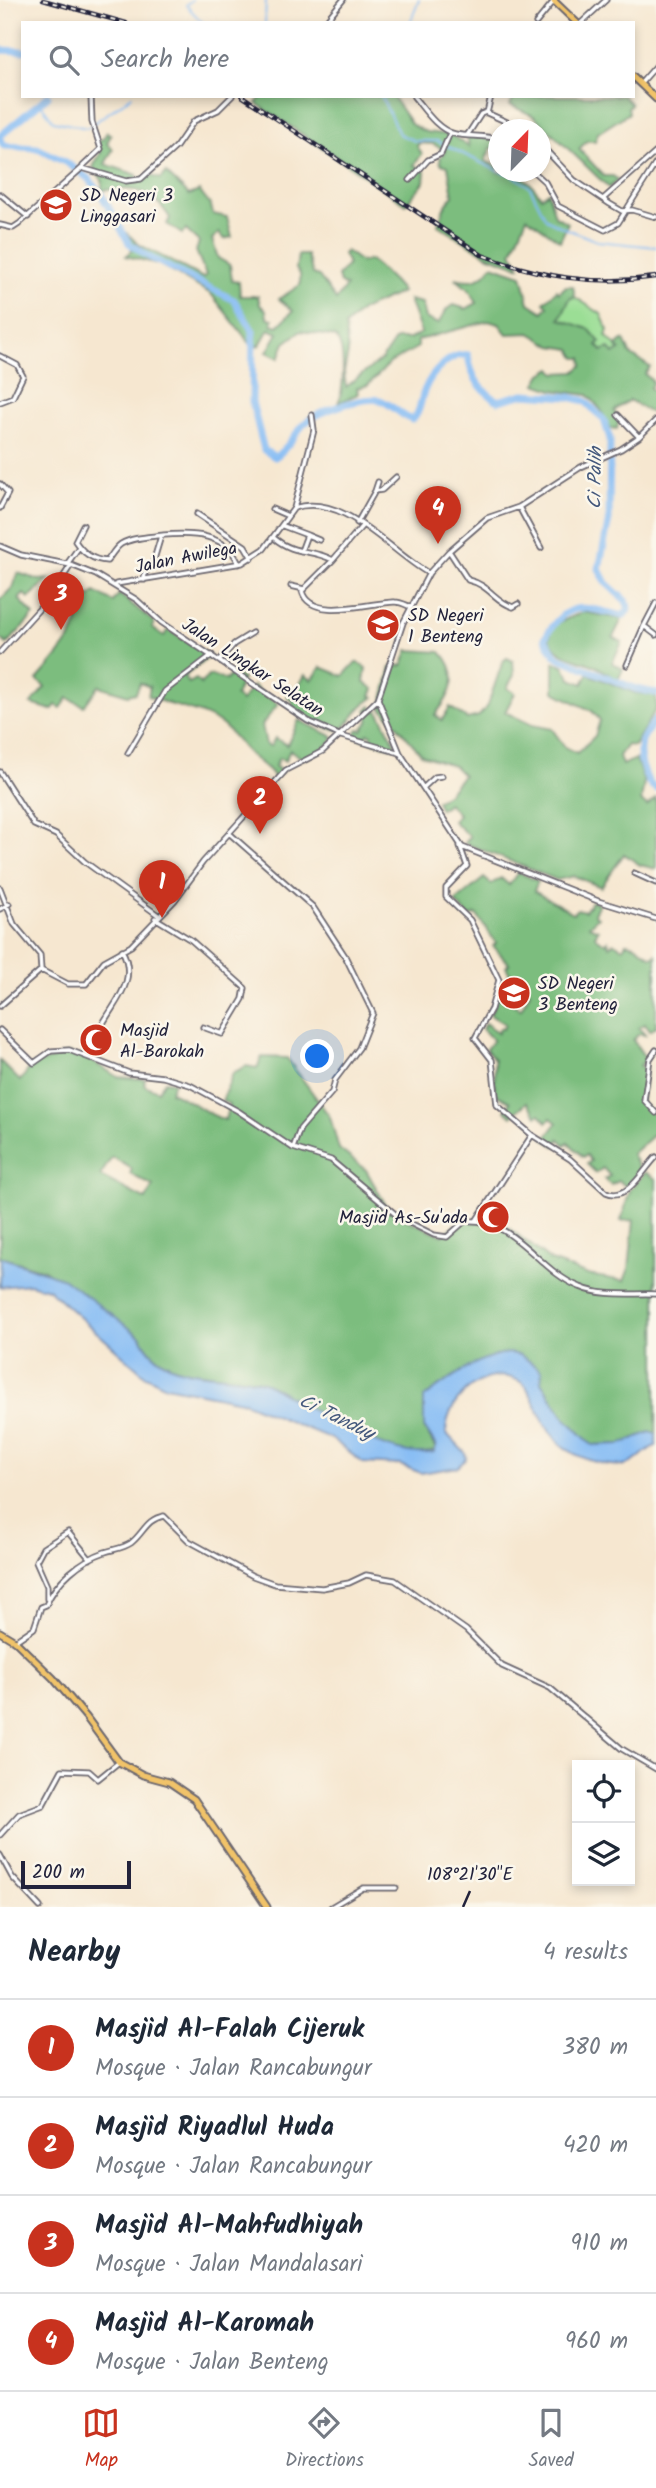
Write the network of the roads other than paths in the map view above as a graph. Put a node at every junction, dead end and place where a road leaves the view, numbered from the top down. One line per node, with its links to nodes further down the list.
1 (342, 0): 4 (street)
2 (606, 0): 7 (street)
3 (554, 1): 5 (street); 6 (main road)
4 (326, 21)
5 (538, 21)
6 (577, 21)
7 (581, 21)
8 (656, 66): 10 (street)
9 (635, 79): 10 (main road)
10 (640, 84): 15 (main road)
11 (91, 98): 24 (street)
12 (230, 98): 24 (street)
13 (415, 98): 18 (street)
14 (490, 98): 16 (street)
15 (656, 99)
16 (486, 112): 17 (street); 19 (street)
17 (501, 119)
18 (450, 132): 19 (street); 25 (street)
19 (468, 134): 20 (street)
20 (488, 137)
21 (655, 153): 28 (street)
22 (551, 155): 28 (street)
23 (656, 163): 29 (street)
24 (83, 168): 30 (street)
25 (410, 180)
26 (545, 182): 29 (street)
27 (0, 194): 30 (street)
28 (603, 199): 29 (street)
29 (626, 211): 31 (street)
30 (28, 216): 32 (street)
31 (656, 217)
32 (0, 225)
33 (0, 356): 34 (street)
34 (0, 402)
35 (312, 415): 45 (street)
36 (618, 415): 38 (street)
37 (656, 420): 38 (street)
38 (639, 437): 43 (street)
39 (396, 477): 42 (street)
40 (378, 482): 42 (street)
41 (0, 484): 44 (street)
42 (375, 491): 49 (street)
43 (519, 507): 59 (street); 61 (street)
44 (0, 508)
45 (294, 508): 48 (street, Jalan Awilega); 49 (street)
46 (272, 509): 48 (street)
47 (197, 514): 62 (street)
48 (288, 516): 51 (street, Jalan Awilega)
49 (357, 523): 52 (street)
50 (83, 525): 58 (street)
51 (283, 526): 54 (street); 55 (street, Jalan Awilega)
52 (362, 526): 63 (street); 66 (street)
53 (161, 536): 58 (street); 64 (street); 67 (street)
54 (307, 536): 56 (street); 60 (street)
55 (274, 538): 60 (street); 62 (street, Jalan Awilega)
56 (319, 540)
57 (0, 546): 65 (street, Jalan Lingkar Selatan)
58 (79, 547): 65 (street)
59 (541, 548)
60 (301, 551): 63 (street)
61 (449, 551): 66 (street); 72 (street)
62 (252, 558): 64 (street, Jalan Awilega)
63 (333, 561): 70 (street)
64 (239, 564): 67 (street, Jalan Awilega)
65 (69, 565): 68 (street, Jalan Lingkar Selatan); 77 (street)
66 (429, 573): 73 (street)
67 (144, 580): 68 (street, Jalan Awilega)
68 (114, 585): 78 (street, Jalan Lingkar Selatan)
69 (291, 586): 70 (street)
70 (304, 589): 73 (street)
71 (656, 603): 74 (street)
72 (518, 604)
73 (411, 607): 81 (street)
74 (643, 626): 76 (street); 80 (street)
75 (251, 633): 79 (street)
76 (656, 635)
77 (0, 652)
78 (212, 656): 79 (street, Jalan Lingkar Selatan); 83 (street)
79 (220, 660): 82 (street, Jalan Lingkar Selatan)
80 (626, 665)
81 (378, 699): 82 (street); 84 (street)
82 (341, 736): 84 (street, Jalan Lingkar Selatan); 88 (street)
83 (128, 753)
84 (400, 753): 87 (street)
85 (0, 772): 95 (street)
86 (442, 776): 87 (street)
87 (424, 788): 89 (street)
88 (229, 833): 95 (street); 106 (street)
89 (459, 844): 96 (street); 105 (street)
90 (634, 873): 91 (street)
91 (656, 883)
92 (0, 888): 93 (street)
93 (9, 904): 94 (street); 98 (street)
94 (0, 909)
95 (157, 917): 97 (street); 100 (street)
96 (656, 919)
97 (122, 950): 98 (street); 103 (street)
98 (41, 971): 99 (street)
99 (0, 1006)
100 (203, 1027)
101 (0, 1030): 103 (street)
102 (656, 1050): 104 (street)
103 (94, 1058): 106 (street)
104 (656, 1113)
105 (532, 1135): 107 (street); 108 (street)
106 (293, 1148): 108 (street)
107 (656, 1157)
108 (475, 1221): 109 (street)
109 (656, 1294)
110 (90, 1560): 111 (street); 111 (street); 115 (street)
111 (46, 1605): 113 (street)
112 (0, 1632): 113 (main road)
113 (15, 1641): 114 (main road)
114 (119, 1762): 116 (street); 120 (main road)
115 (656, 1769)
116 (0, 1835)
117 (0, 1855): 119 (street)
118 (396, 1888): 121 (street)
119 (40, 1907)
120 (267, 1907)
121 (331, 1907)

